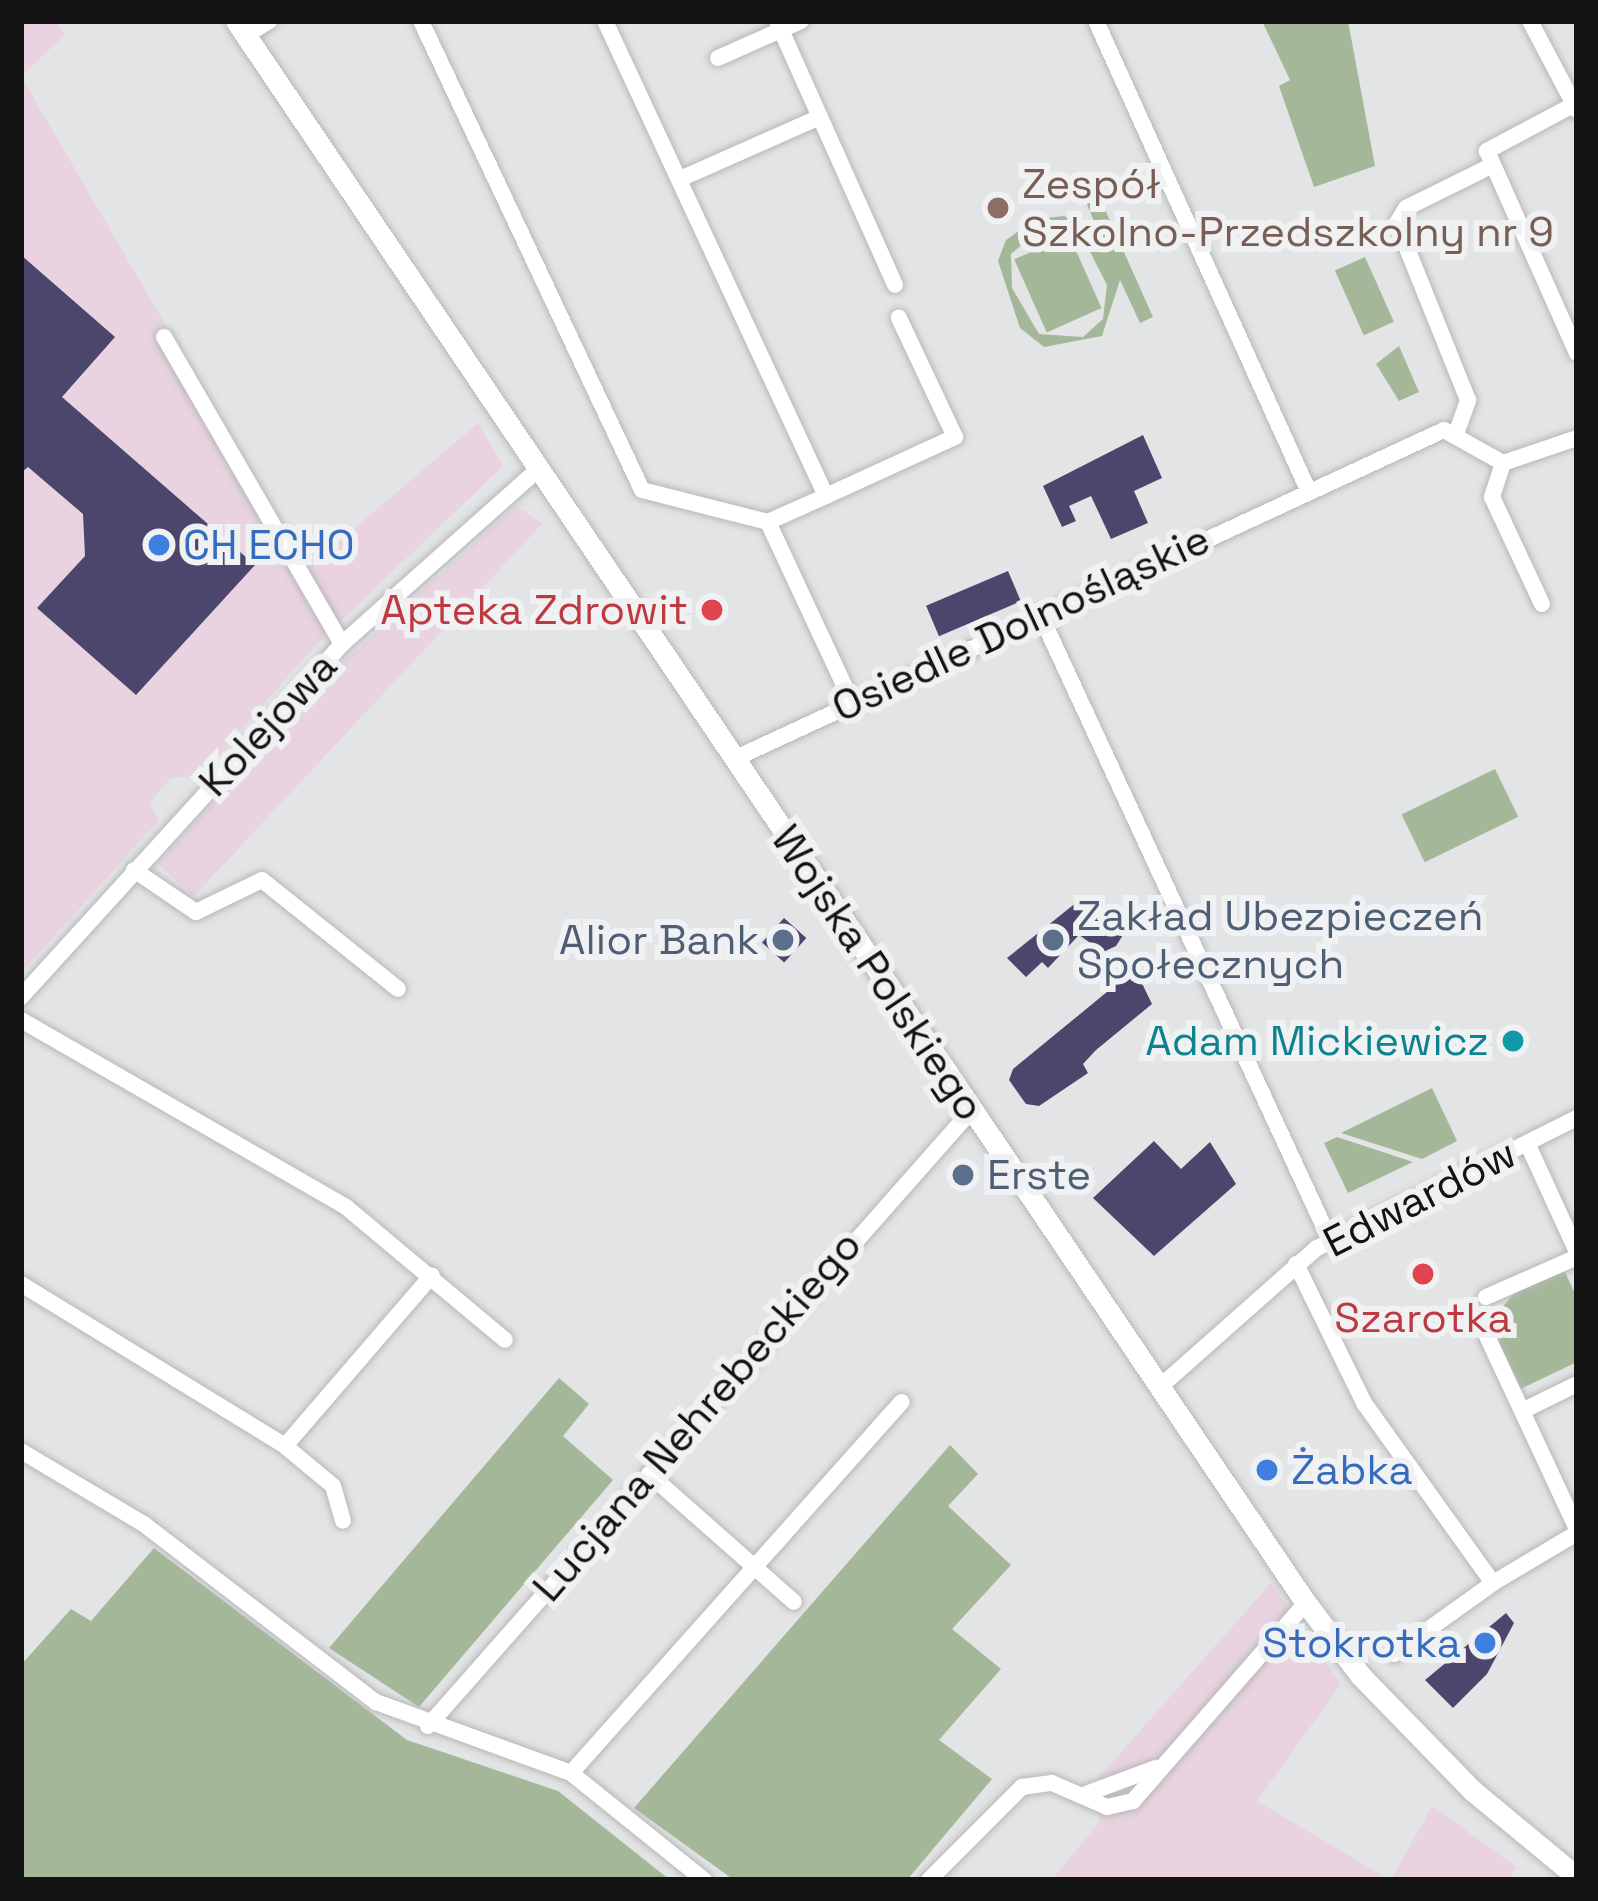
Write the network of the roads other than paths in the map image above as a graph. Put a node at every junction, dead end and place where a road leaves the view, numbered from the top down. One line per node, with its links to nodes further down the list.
1 (268, 21): 8 (street)
2 (422, 21): 24 (street)
3 (605, 21): 13 (street)
4 (801, 21): 7 (street)
5 (1096, 21): 22 (street)
6 (1530, 21): 10 (street)
7 (779, 25): 9 (street); 11 (street)
8 (241, 28): 21 (street, Wojska Polskiego)
9 (718, 58)
10 (1575, 108): 12 (street)
11 (820, 117): 13 (street); 14 (street)
12 (1489, 167): 17 (street); 18 (street)
13 (680, 179): 23 (street)
14 (895, 285)
15 (898, 318): 23 (street)
16 (164, 337): 27 (street)
17 (1577, 353)
18 (1457, 431): 20 (street); 22 (street, Osiedle Dolnośląskie)
19 (1577, 438): 20 (street)
20 (1503, 463): 25 (street)
21 (536, 471): 27 (street, Kolejowa); 29 (street, Wojska Polskiego)
22 (1309, 492): 26 (street, Osiedle Dolnośląskie)
23 (826, 496): 24 (street)
24 (768, 522): 28 (street)
25 (1542, 604)
26 (1040, 614): 28 (street, Osiedle Dolnośląskie); 37 (street)
27 (342, 644): 30 (street, Kolejowa)
28 (851, 700): 29 (street, Osiedle Dolnośląskie)
29 (736, 758): 34 (street, Wojska Polskiego)
30 (134, 870): 31 (street); 32 (street, Kolejowa)
31 (398, 989)
32 (21, 998)
33 (21, 1020): 40 (street)
34 (971, 1111): 46 (street, Wojska Polskiego); 51 (street, Lucjana Nehrebeckiego)
35 (1577, 1118): 36 (street, Edwardów)
36 (1528, 1145): 37 (street, Edwardów); 38 (street)
37 (1330, 1240): 39 (street, Edwardów)
38 (1577, 1255): 42 (street)
39 (1296, 1264): 46 (street, Edwardów); 55 (street)
40 (432, 1275): 44 (street); 49 (street)
41 (21, 1284): 49 (street)
42 (1486, 1297)
43 (1486, 1334): 48 (street)
44 (505, 1340)
45 (1577, 1384): 48 (street)
46 (1162, 1385): 57 (street, Wojska Polskiego)
47 (902, 1402): 54 (street)
48 (1522, 1411): 53 (street)
49 (285, 1446): 52 (street)
50 (21, 1451): 59 (street)
51 (649, 1474): 54 (street); 59 (street, Lucjana Nehrebeckiego)
52 (344, 1521)
53 (1577, 1531): 55 (street)
54 (754, 1566): 56 (street); 60 (street)
55 (1492, 1583): 58 (street)
56 (794, 1602)
57 (1306, 1603): 61 (street, Wojska Polskiego); 63 (street)
58 (1394, 1654)
59 (428, 1726): 60 (street)
60 (571, 1773): 62 (street)
61 (1577, 1876)
62 (704, 1880)
63 (928, 1880)

